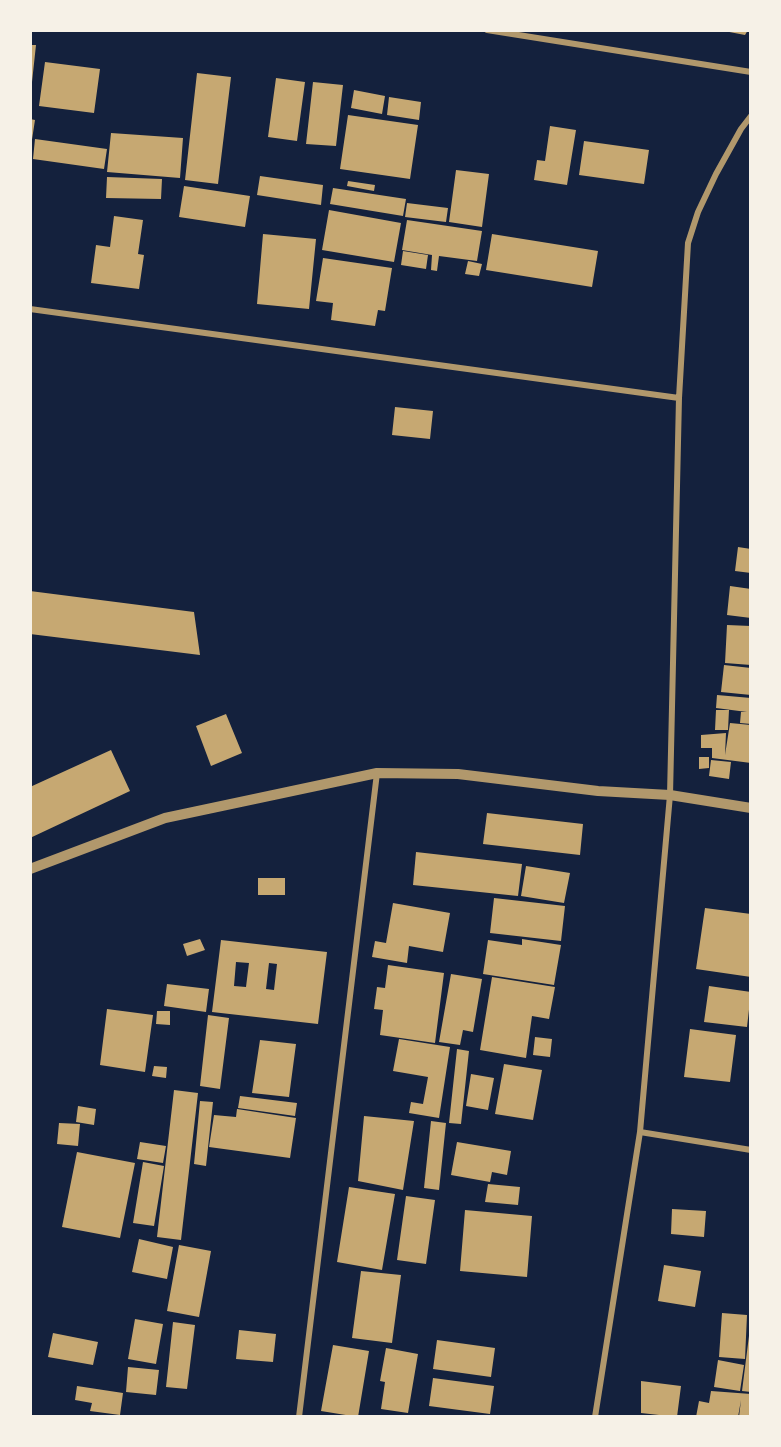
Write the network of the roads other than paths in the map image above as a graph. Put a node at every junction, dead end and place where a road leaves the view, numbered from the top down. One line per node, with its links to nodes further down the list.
1 (487, 30): 2 (street)
2 (751, 72)
3 (751, 116): 5 (street)
4 (30, 309): 5 (street)
5 (679, 398): 7 (street)
6 (377, 773): 7 (street); 9 (street); 12 (street)
7 (670, 795): 8 (street); 10 (street)
8 (751, 808)
9 (30, 869)
10 (640, 1132): 11 (street); 13 (street)
11 (751, 1150)
12 (299, 1417)
13 (595, 1417)

